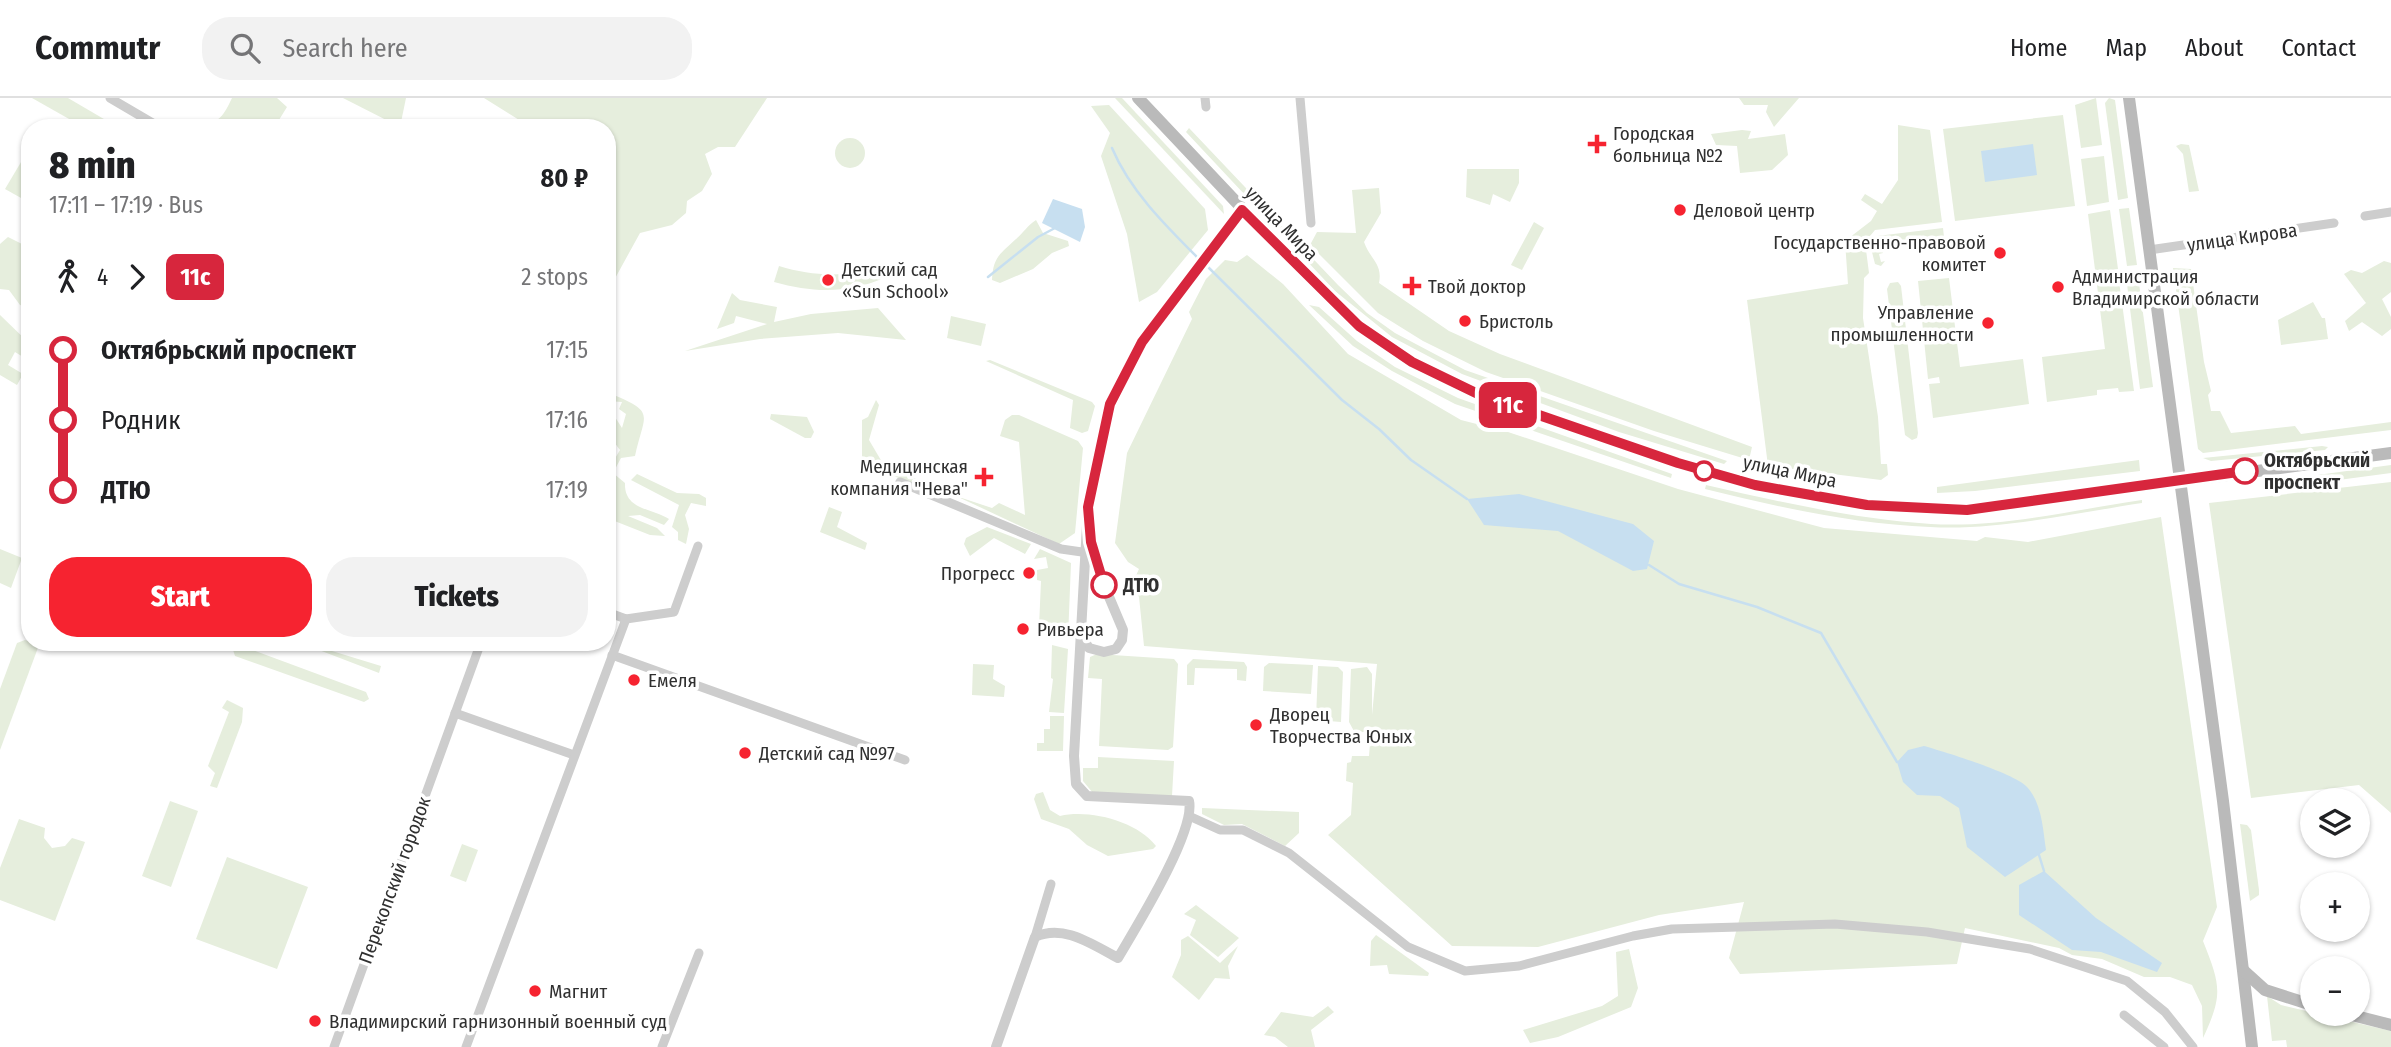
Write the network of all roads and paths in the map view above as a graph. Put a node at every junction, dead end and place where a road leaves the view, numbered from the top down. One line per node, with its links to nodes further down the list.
1 (110, 98): 5 (street)
2 (1138, 98): 6 (main road, улица Мира)
3 (1300, 98): 9 (street)
4 (2129, 98): 11 (main road)
5 (146, 119)
6 (1242, 210): 13 (main road, улица Мира); 16 (street)
7 (2391, 212): 8 (street)
8 (2365, 216)
9 (1311, 223)
10 (2334, 223): 11 (street, улица Кирова)
11 (2149, 250): 13 (main road)
12 (2391, 453): 13 (main road, улица Мира)
13 (2179, 480): 31 (main road)
14 (900, 482): 16 (street)
15 (698, 546): 18 (street)
16 (1090, 553): 19 (street); 19 (street)
17 (616, 615): 18 (street)
18 (626, 619): 20 (street)
19 (1081, 636): 27 (street)
20 (616, 645)
21 (478, 651): 24 (street, Перекопский городок)
22 (614, 651): 23 (street)
23 (612, 655): 25 (street); 26 (street)
24 (455, 713): 25 (street); 36 (street, Перекопский городок)
25 (574, 755): 37 (street)
26 (905, 760)
27 (1189, 816): 29 (street); 41 (street)
28 (1051, 884): 29 (street)
29 (1035, 937): 39 (street)
30 (699, 953): 38 (street)
31 (2244, 971): 32 (main road); 42 (main road)
32 (2300, 1001)
33 (2124, 1015): 40 (street)
34 (2370, 1020): 35 (main road)
35 (2391, 1025)
36 (334, 1047)
37 (466, 1047)
38 (662, 1047)
39 (996, 1047)
40 (2164, 1047)
41 (2193, 1047)
42 (2252, 1047)

